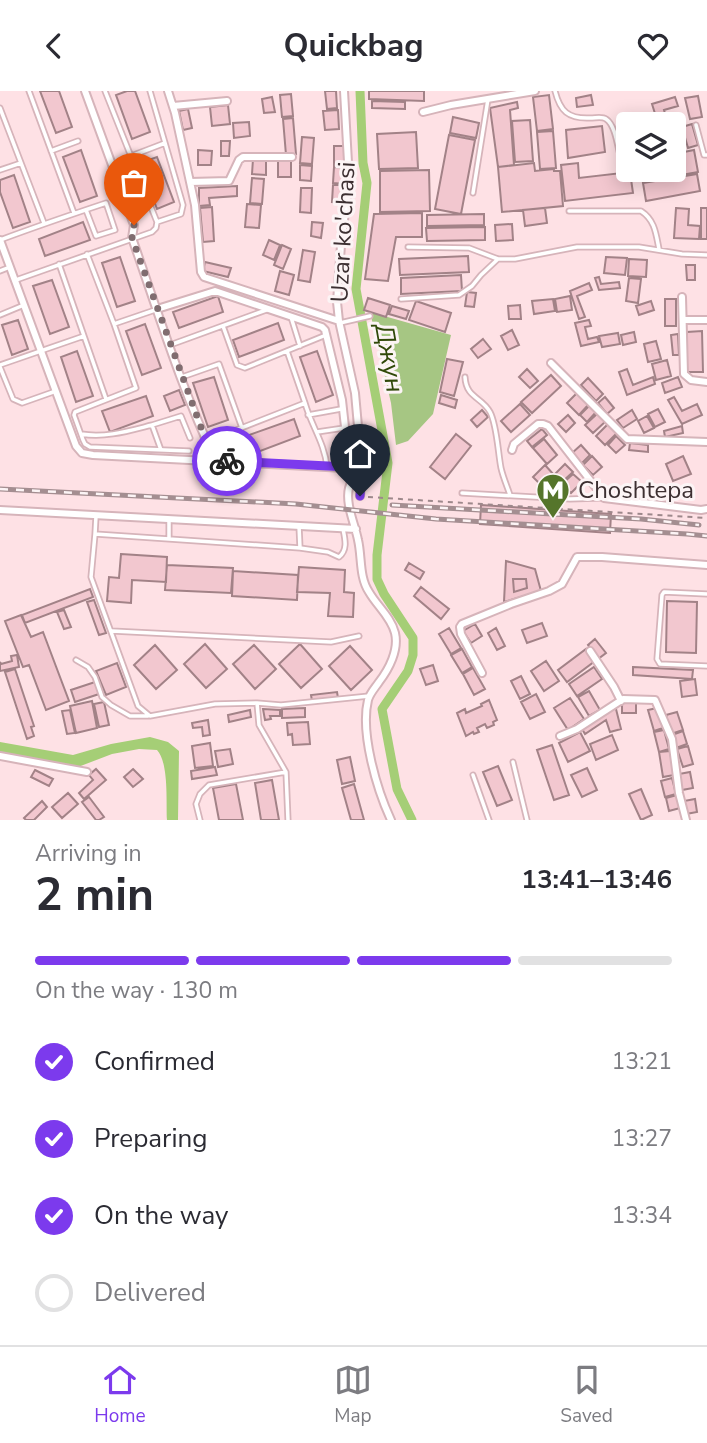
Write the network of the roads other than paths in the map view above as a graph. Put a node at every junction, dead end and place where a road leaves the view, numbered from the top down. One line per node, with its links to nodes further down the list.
1 (29, 91): 18 (lane)
2 (105, 91): 20 (lane)
3 (150, 91): 17 (lane)
4 (168, 91): 11 (street)
5 (344, 91): 52 (street, Uzar ko'chasi)
6 (535, 91): 9 (street)
7 (555, 91): 15 (lane)
8 (88, 92): 31 (street)
9 (488, 99): 13 (street); 25 (lane)
10 (227, 101): 11 (street)
11 (173, 106): 24 (street)
12 (0, 107): 22 (lane)
13 (422, 112)
14 (696, 125): 19 (lane)
15 (616, 137)
16 (78, 141): 18 (lane)
17 (165, 143): 20 (lane); 29 (lane)
18 (51, 151): 28 (lane)
19 (707, 155)
20 (131, 157): 29 (lane)
21 (292, 157): 24 (street)
22 (21, 163): 23 (lane); 30 (lane)
23 (0, 170)
24 (190, 181): 52 (street)
25 (473, 193)
26 (86, 209): 26 (lane); 28 (lane)
27 (569, 211): 34 (lane)
28 (74, 213): 30 (lane)
29 (158, 222): 31 (lane)
30 (44, 223): 32 (lane)
31 (132, 238): 35 (lane); 45 (street)
32 (0, 240): 39 (street)
33 (408, 247): 37 (lane)
34 (660, 250): 36 (lane); 37 (lane)
35 (87, 254): 38 (lane); 53 (lane)
36 (707, 255)
37 (498, 259): 43 (lane)
38 (58, 264): 41 (lane); 56 (lane)
39 (10, 267): 40 (lane); 41 (street)
40 (0, 271)
41 (16, 280): 44 (street)
42 (682, 297): 50 (street)
43 (401, 299)
44 (24, 305): 47 (lane); 60 (street)
45 (157, 309): 46 (street); 53 (lane); 57 (street)
46 (271, 309): 48 (street); 54 (lane)
47 (0, 315)
48 (291, 315): 55 (street); 58 (lane)
49 (370, 316): 52 (lane)
50 (683, 320): 51 (street); 65 (street)
51 (707, 320)
52 (342, 322): 87 (street, Uzar ko'chasi)
53 (114, 324): 67 (lane)
54 (223, 326): 57 (lane); 59 (lane)
55 (326, 335): 58 (lane); 69 (street)
56 (84, 336): 60 (lane); 67 (lane)
57 (170, 345): 63 (street)
58 (300, 346): 59 (lane)
59 (287, 351): 68 (lane)
60 (41, 352): 62 (lane); 66 (street)
61 (551, 363): 78 (street)
62 (0, 366): 66 (lane)
63 (182, 377): 72 (lane); 77 (street)
64 (465, 377): 90 (lane)
65 (707, 383)
66 (56, 391): 84 (street)
67 (106, 399): 75 (lane)
68 (305, 403): 70 (lane); 72 (lane)
69 (344, 409): 70 (lane); 73 (street)
70 (308, 415): 74 (lane)
71 (152, 425): 75 (lane); 76 (lane); 80 (lane)
72 (242, 428): 77 (lane)
73 (346, 428): 74 (lane); 86 (street)
74 (316, 432): 85 (lane)
75 (81, 434): 80 (lane)
76 (190, 439)
77 (206, 441): 83 (street)
78 (707, 442)
79 (241, 445): 83 (lane)
80 (161, 450): 82 (lane)
81 (512, 450): 91 (street)
82 (189, 451)
83 (211, 451): 84 (street)
84 (216, 461): 85 (street)
85 (327, 467): 86 (street)
86 (348, 467): 87 (street)
87 (360, 472): 89 (street, Uzar ko'chasi); 98 (street)
88 (462, 493): 90 (lane)
89 (360, 496)
90 (510, 496): 91 (lane)
91 (604, 498): 92 (street)
92 (707, 509)
93 (0, 510): 94 (street)
94 (96, 516): 95 (street); 99 (lane)
95 (169, 520): 96 (street); 100 (lane)
96 (299, 526): 97 (street); 101 (lane)
97 (343, 529): 98 (street); 101 (lane)
98 (356, 530): 110 (street)
99 (95, 534): 100 (lane); 104 (lane)
100 (169, 539): 101 (lane)
101 (300, 548)
102 (707, 565): 109 (street)
103 (707, 594): 108 (lane)
104 (112, 631): 105 (lane); 113 (lane)
105 (359, 636)
106 (590, 651): 111 (street)
107 (76, 660): 113 (lane)
108 (707, 666)
109 (482, 673)
110 (369, 697): 112 (lane); 122 (street)
111 (621, 701): 114 (street); 125 (street)
112 (257, 703): 113 (lane); 118 (lane)
113 (150, 716)
114 (560, 736)
115 (0, 756): 117 (street)
116 (513, 762): 124 (lane)
117 (87, 772)
118 (286, 772): 120 (lane); 121 (lane)
119 (473, 775): 123 (lane)
120 (200, 820)
121 (288, 820)
122 (391, 820)
123 (489, 820)
124 (527, 820)
125 (686, 820)

